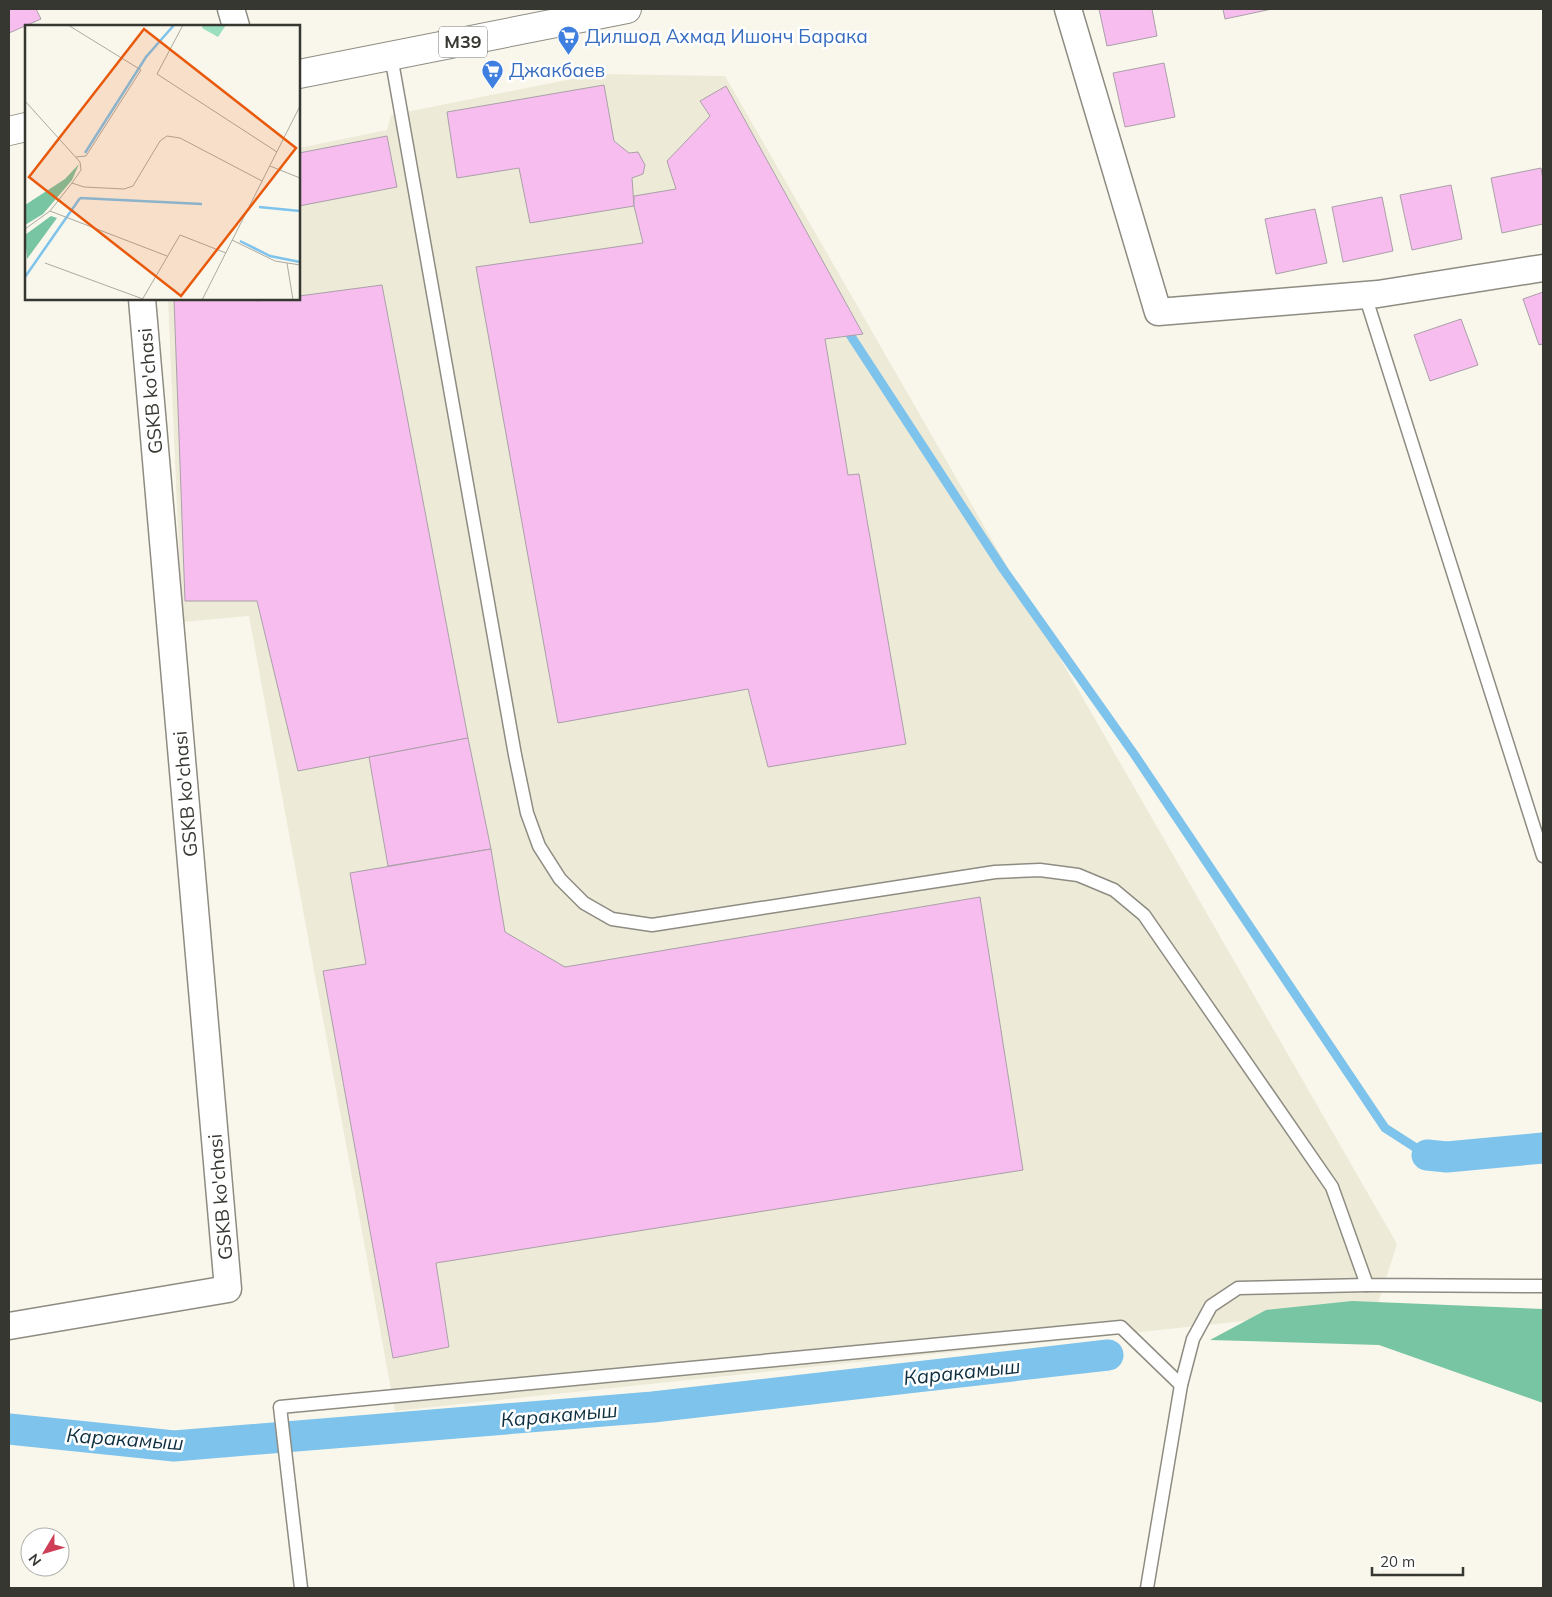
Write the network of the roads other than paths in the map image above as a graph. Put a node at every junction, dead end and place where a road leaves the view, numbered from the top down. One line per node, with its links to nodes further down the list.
1 (231, 9): 4 (street)
2 (628, 9): 5 (highway, M39)
3 (1068, 9): 10 (street)
4 (236, 25)
5 (391, 56): 6 (highway, M39); 13 (lane)
6 (300, 74)
7 (25, 127): 8 (highway)
8 (9, 131)
9 (1543, 268): 10 (street)
10 (1365, 295): 12 (lane)
11 (142, 300): 15 (street, GSKB ko'chasi)
12 (1543, 856)
13 (1366, 1286): 14 (lane); 16 (lane)
14 (1543, 1286)
15 (9, 1326)
16 (1182, 1385): 17 (lane); 18 (lane)
17 (301, 1588)
18 (1147, 1588)

